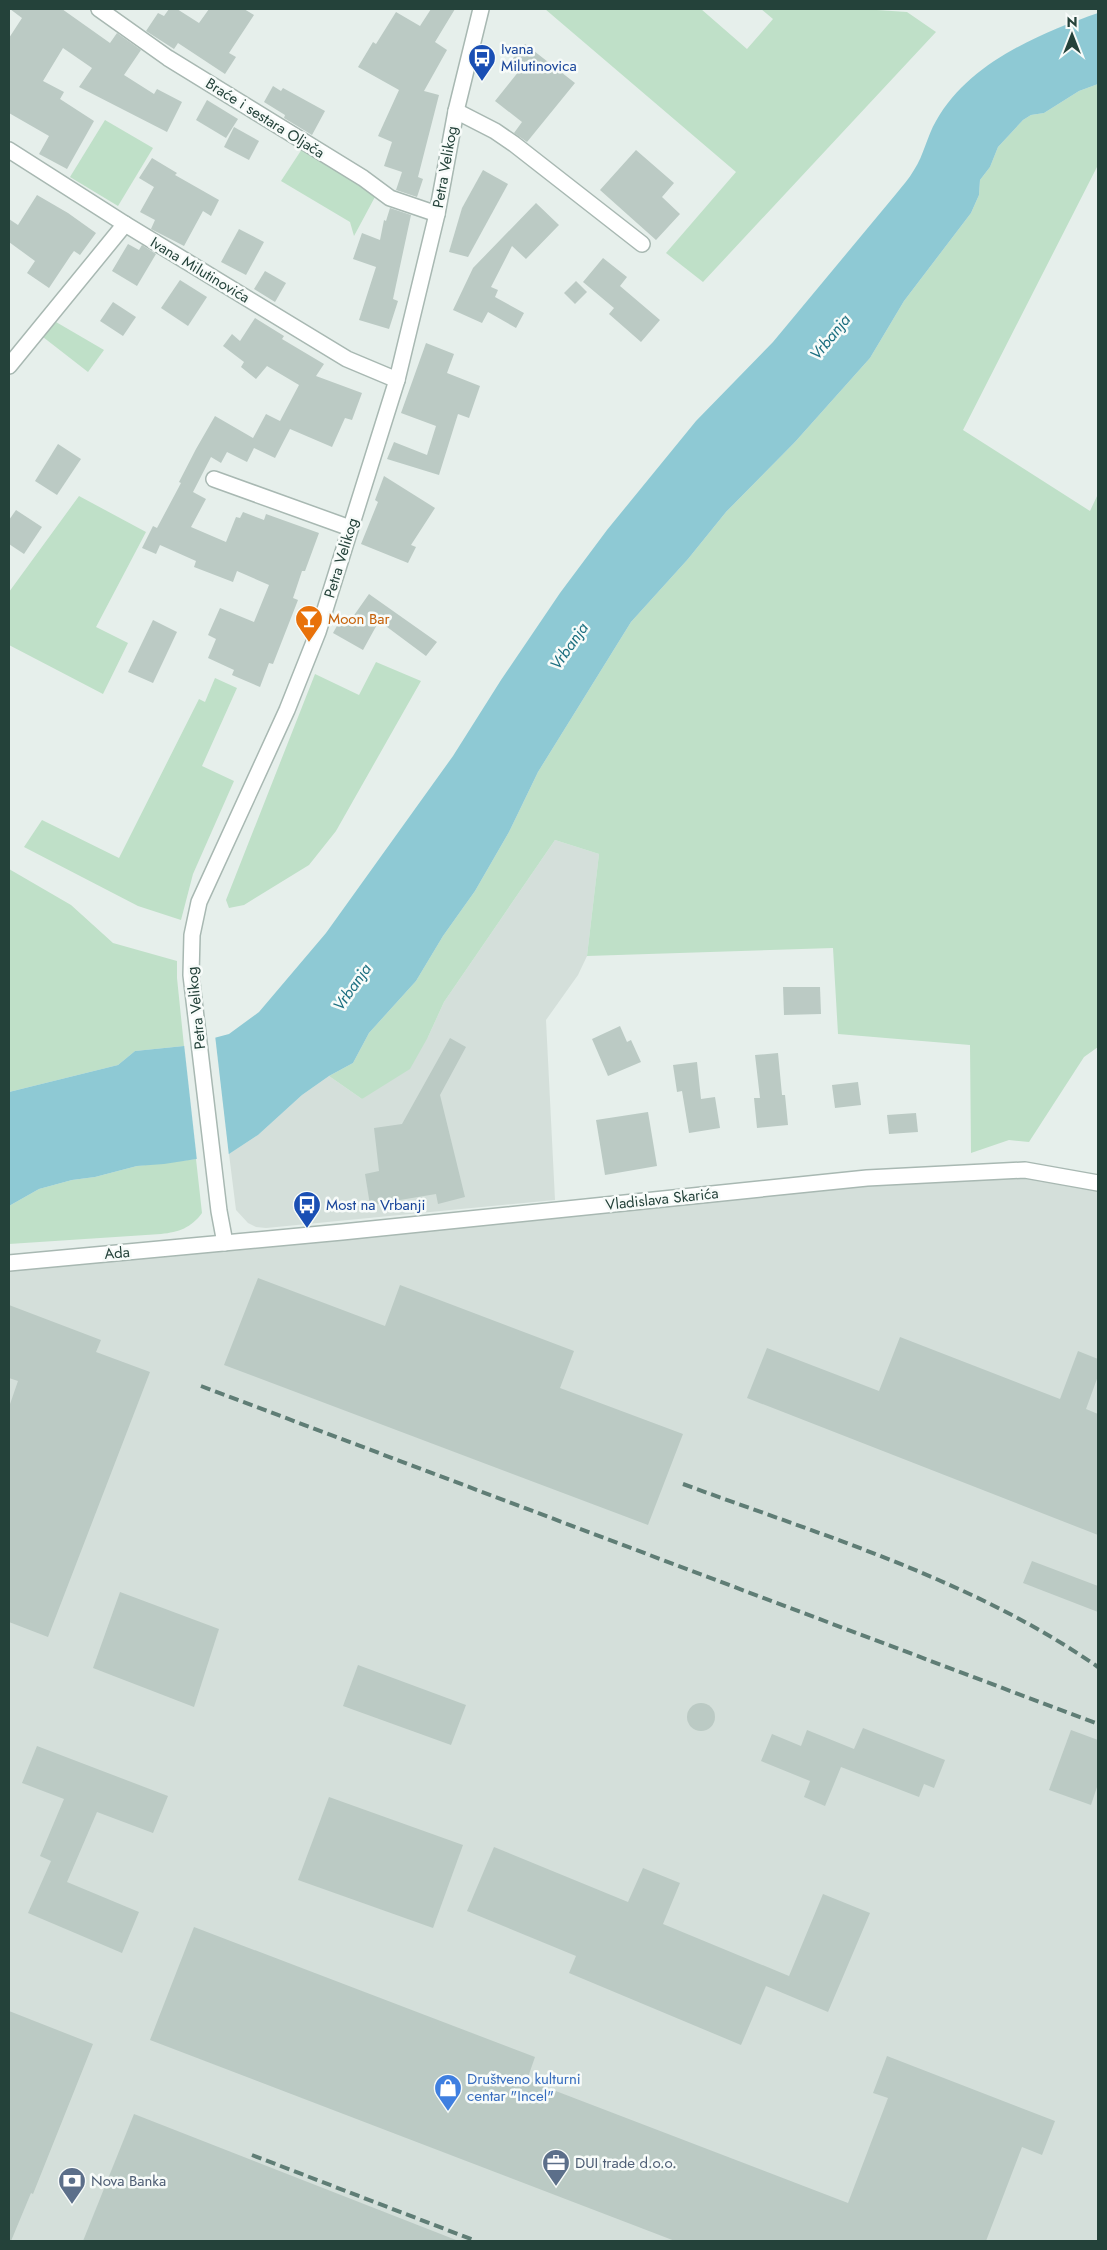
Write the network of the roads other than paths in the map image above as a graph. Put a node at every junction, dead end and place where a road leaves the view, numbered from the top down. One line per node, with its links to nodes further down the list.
1 (99, 9): 5 (street, Braće i sestara Oljača)
2 (481, 9): 3 (street, Petra Velikog)
3 (456, 111): 5 (street, Petra Velikog); 7 (street)
4 (9, 150): 6 (street, Ivana Milutinovića)
5 (437, 214): 9 (street, Petra Velikog)
6 (125, 224): 8 (street); 9 (street, Ivana Milutinovića)
7 (642, 244)
8 (9, 366)
9 (397, 380): 11 (street, Petra Velikog)
10 (214, 479): 11 (street)
11 (350, 528): 13 (street, Petra Velikog)
12 (1098, 1183): 13 (street, Vladislava Skarića)
13 (225, 1243): 14 (street, Ada)
14 (9, 1263)

